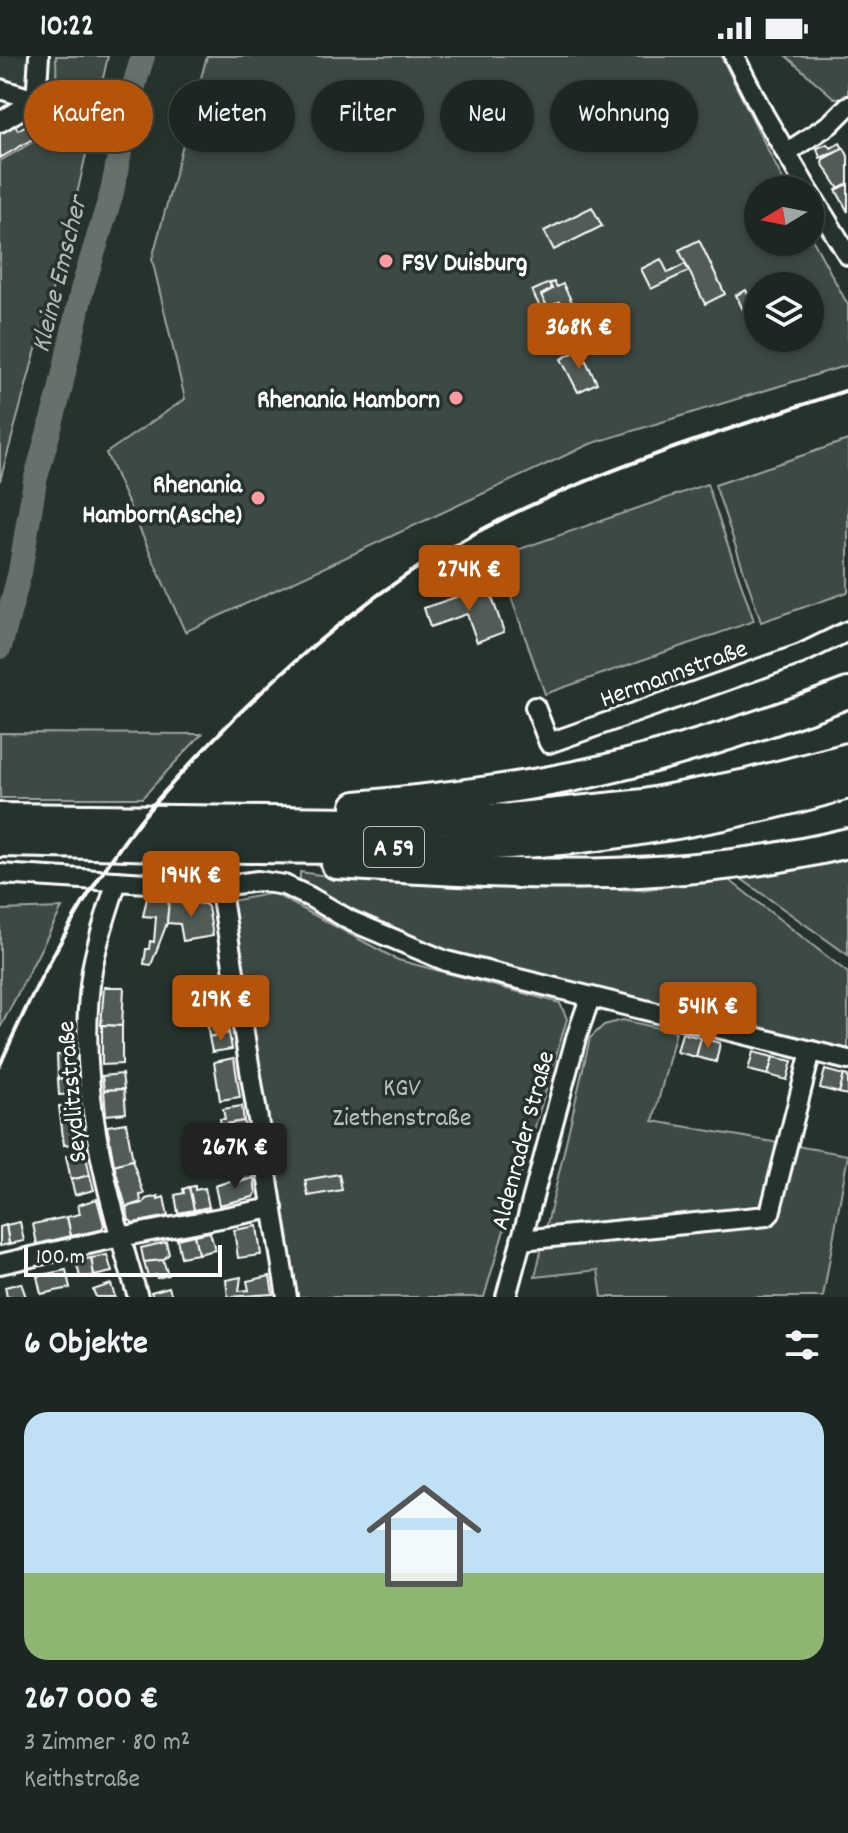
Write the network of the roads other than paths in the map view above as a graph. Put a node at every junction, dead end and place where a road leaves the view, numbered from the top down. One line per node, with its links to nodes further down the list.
1 (39, 56): 3 (street)
2 (734, 56): 9 (street)
3 (37, 80)
4 (0, 89): 5 (street)
5 (24, 96)
6 (848, 106): 9 (street)
7 (24, 107): 8 (street)
8 (0, 122)
9 (786, 153): 10 (street)
10 (800, 176)
11 (824, 216): 12 (street)
12 (848, 255)
13 (848, 631): 15 (street, Hermannstraße)
14 (848, 693): 19 (highway)
15 (535, 707)
16 (848, 758): 19 (highway, A 59)
17 (848, 784): 22 (highway, A 59)
18 (0, 818): 19 (highway, A 59)
19 (192, 820)
20 (0, 842): 22 (highway, A 59)
21 (848, 843): 22 (highway)
22 (173, 845)
23 (0, 874): 24 (street)
24 (117, 881): 25 (street); 30 (street, Seydlitzstraße)
25 (220, 886): 26 (street); 29 (street)
26 (590, 998): 27 (street); 31 (street, Aldenrader Straße)
27 (811, 1051): 28 (street); 31 (street)
28 (848, 1060)
29 (273, 1208): 30 (street); 34 (street)
30 (120, 1237): 32 (street); 33 (street, Seydlitzstraße)
31 (521, 1240): 35 (street, Aldenrader Straße)
32 (0, 1264)
33 (138, 1297)
34 (287, 1297)
35 (506, 1297)

